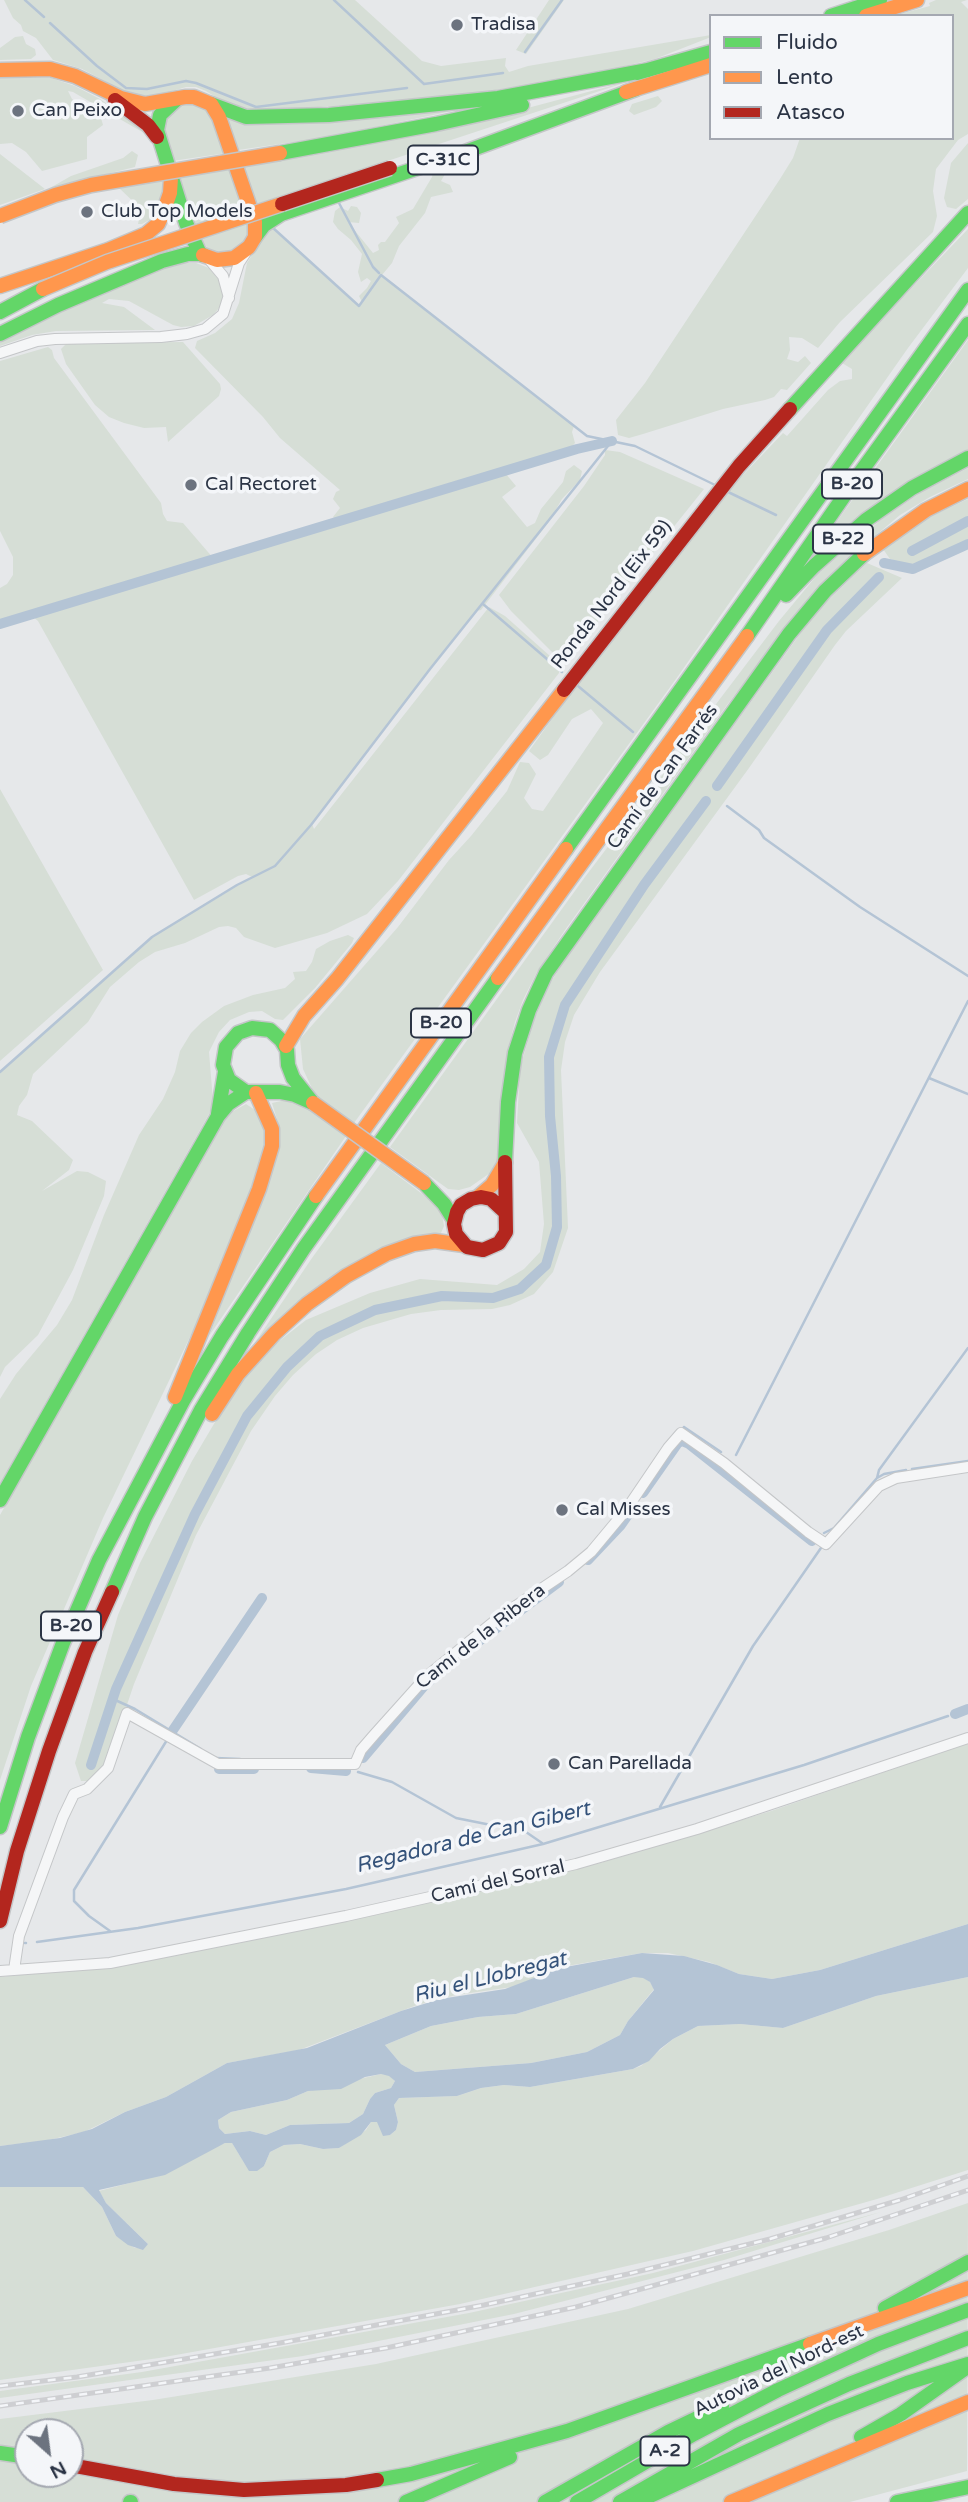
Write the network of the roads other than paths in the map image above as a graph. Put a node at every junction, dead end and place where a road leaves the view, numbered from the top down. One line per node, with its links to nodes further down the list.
1 (880, 0): 3 (main road)
2 (916, 0): 4 (main road)
3 (837, 14)
4 (872, 14)
5 (709, 53): 8 (main road, C-31C)
6 (709, 66): 10 (main road, C-31C)
7 (0, 70): 9 (main road)
8 (648, 70): 12 (main road); 16 (main road, C-31C, bridge)
9 (94, 85): 11 (main road); 13 (main road)
10 (636, 89): 17 (main road, C-31C); 22 (main road, C-31C, bridge)
11 (177, 99): 12 (main road); 13 (main road)
12 (211, 104): 17 (main road)
13 (158, 139): 14 (main road)
14 (171, 178): 18 (main road); 19 (main road)
15 (968, 213): 29 (main road, Ronda Nord (Eix 59))
16 (0, 216)
17 (252, 242): 18 (main road); 21 (street)
18 (203, 255): 21 (street); 24 (main road)
19 (0, 286)
20 (968, 290): 43 (main road, B-20)
21 (229, 299): 25 (street)
22 (0, 312)
23 (968, 324): 28 (main road, B-20)
24 (0, 334)
25 (0, 353)
26 (968, 458): 28 (main road, B-22)
27 (968, 489): 37 (main road, Camí de Can Farrés)
28 (739, 647): 46 (main road, B-20)
29 (304, 1016): 30 (main road); 31 (main road, Ronda Nord (Eix 59))
30 (270, 1031): 31 (main road); 33 (main road)
31 (286, 1046): 32 (main road)
32 (289, 1065): 34 (main road); 35 (main road)
33 (225, 1072): 34 (main road); 36 (main road)
34 (256, 1092): 35 (main road); 36 (main road); 43 (main road)
35 (313, 1103): 38 (main road, bridge)
36 (218, 1116): 45 (main road)
37 (505, 1162): 39 (main road); 40 (main road, Camí de Can Farrés)
38 (424, 1183): 39 (main road); 41 (main road)
39 (473, 1199): 40 (main road); 41 (main road)
40 (505, 1212): 42 (main road)
41 (454, 1220): 42 (main road)
42 (464, 1245): 46 (main road)
43 (164, 1435): 48 (main road, B-20)
44 (968, 1467): 50 (street, Camí de la Ribera)
45 (0, 1500)
46 (145, 1517): 49 (main road, B-20)
47 (968, 1738): 50 (street, Camí del Sorral)
48 (0, 1827)
49 (1, 1917)
50 (14, 1970): 51 (street)
51 (0, 1971)
52 (968, 2262): 57 (main road)
53 (968, 2288): 57 (main road)
54 (968, 2310): 56 (main road, Autovia del Nord-est / A-2)
55 (968, 2338): 69 (main road, Autovia del Nord-est / A-2)
56 (878, 2344): 67 (main road); 68 (main road, Autovia del Nord-est / A-2)
57 (763, 2361): 61 (main road)
58 (968, 2366): 60 (main road); 70 (main road)
59 (968, 2403): 60 (main road)
60 (891, 2428): 71 (main road)
61 (567, 2431): 62 (main road); 63 (main road)
62 (84, 2468)
63 (465, 2476): 65 (main road); 66 (main road)
64 (968, 2487): 72 (main road)
65 (406, 2502)
66 (420, 2502)
67 (545, 2502)
68 (577, 2502)
69 (620, 2502)
70 (637, 2502)
71 (731, 2502)
72 (897, 2502)

